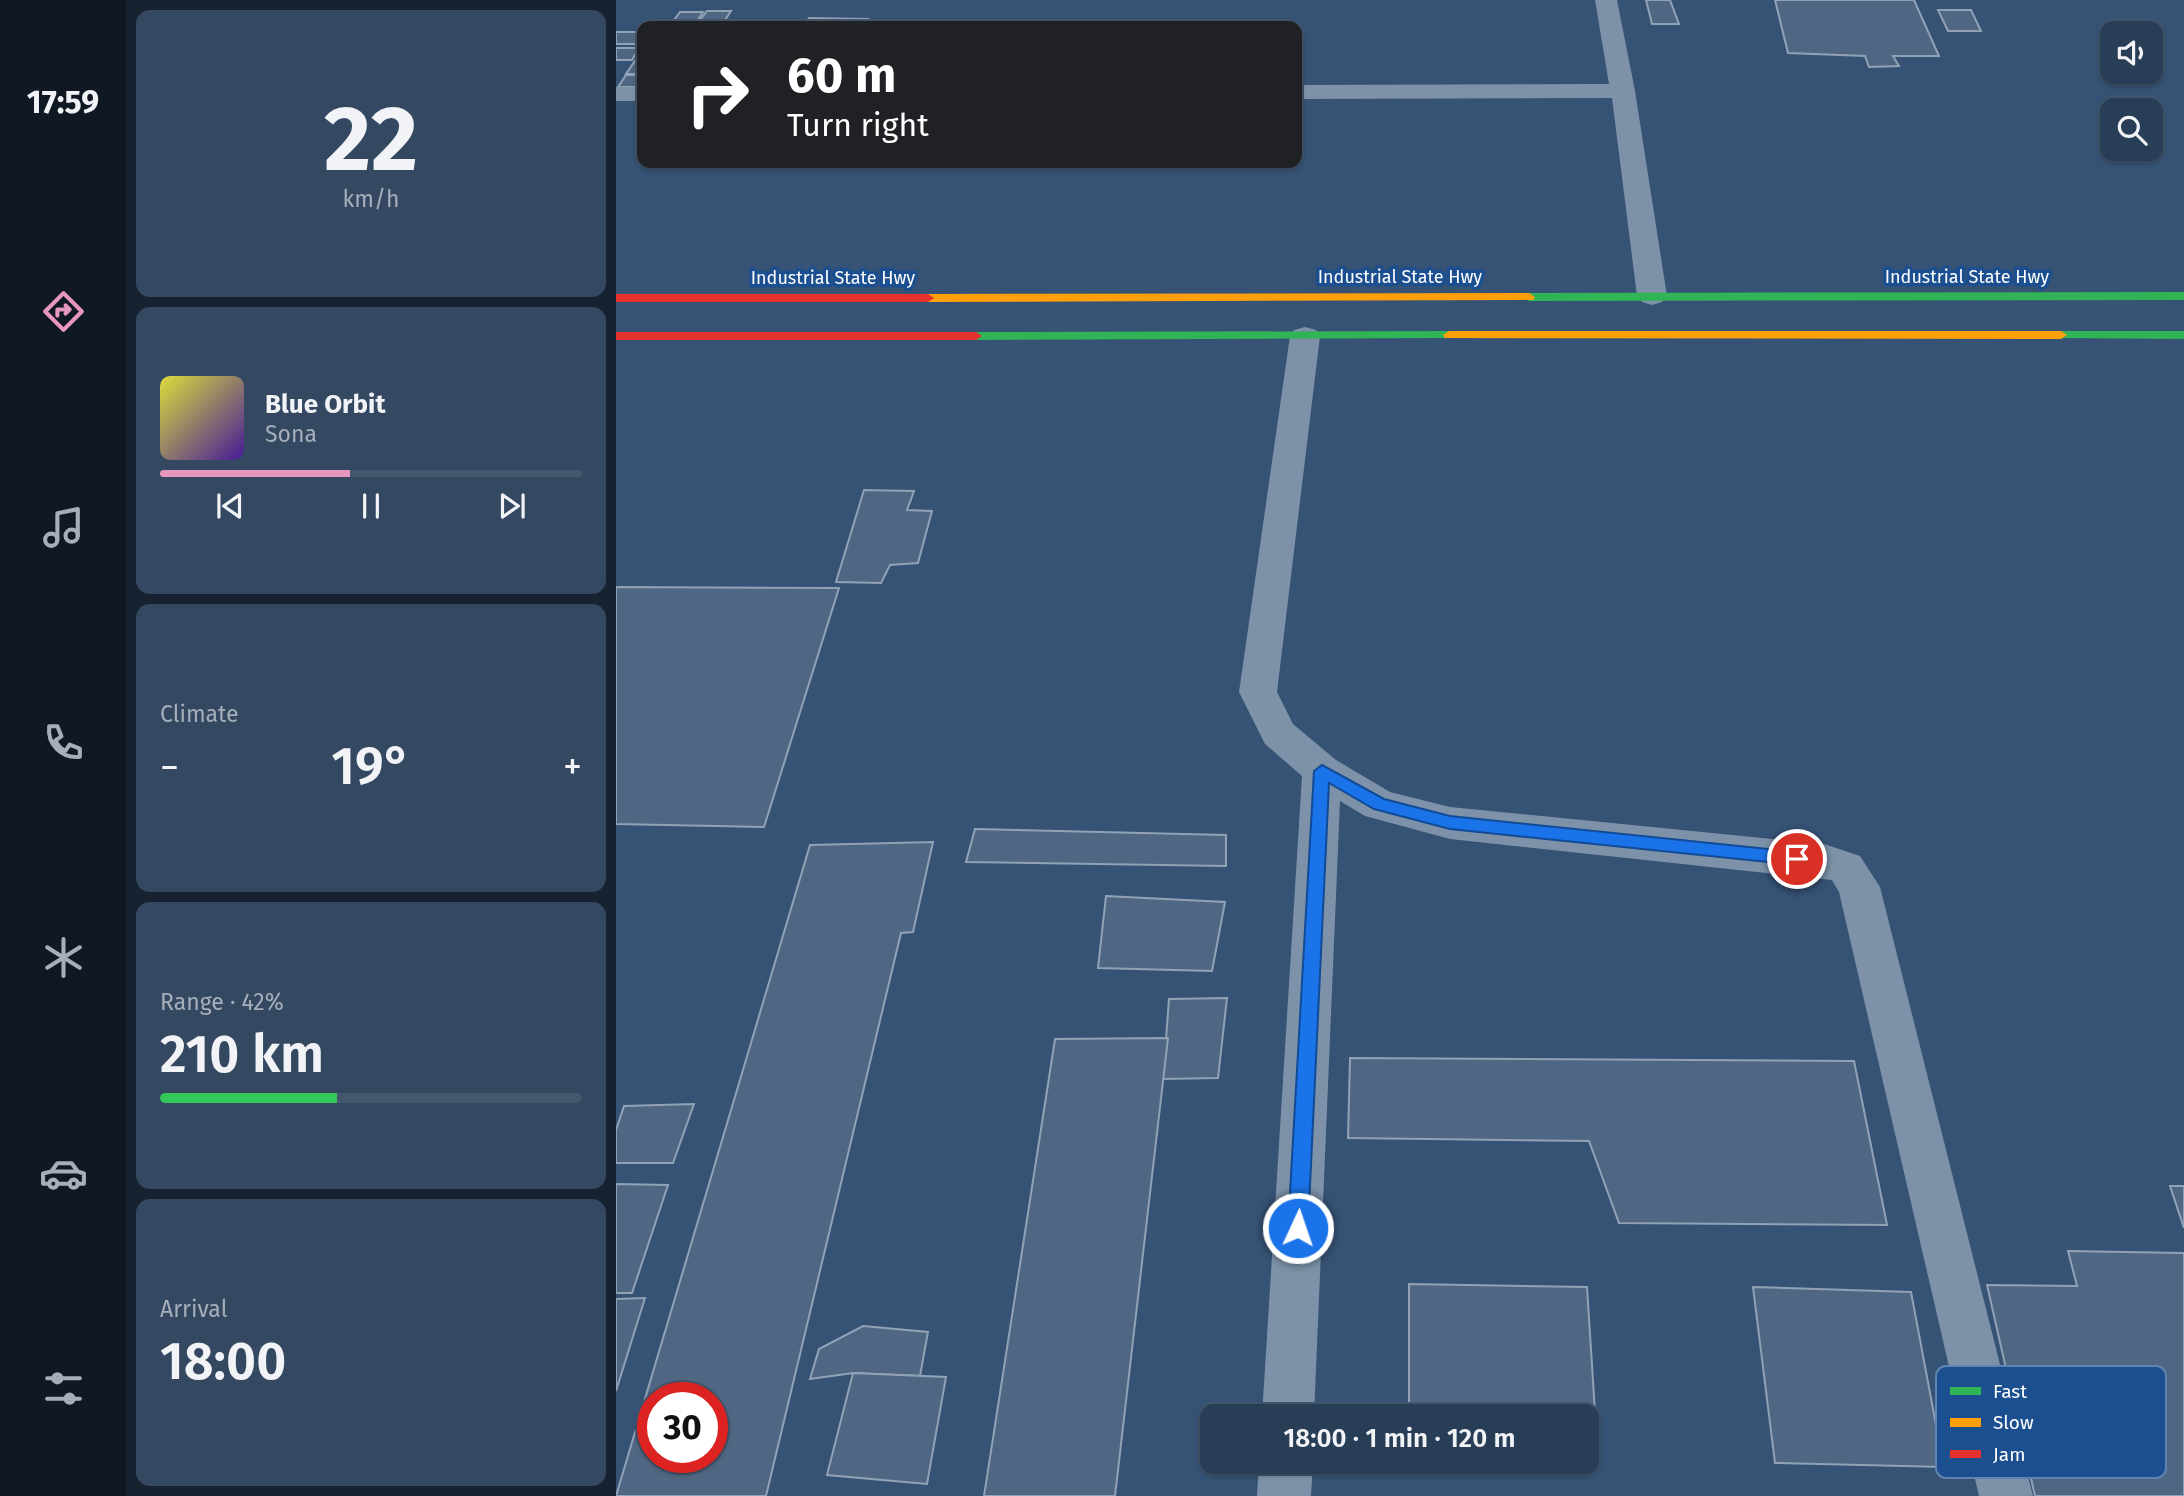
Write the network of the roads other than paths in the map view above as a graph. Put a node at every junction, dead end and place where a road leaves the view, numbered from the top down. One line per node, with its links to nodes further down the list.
1 (1606, 0): 2 (street)
2 (1623, 91): 3 (street); 6 (street)
3 (1302, 92)
4 (616, 94): 5 (street)
5 (637, 94)
6 (1652, 296): 7 (main road, Industrial State Hwy); 8 (main road, Industrial State Hwy)
7 (2184, 296)
8 (616, 298)
9 (2184, 335): 11 (main road)
10 (616, 336): 11 (main road)
11 (1305, 336): 12 (street)
12 (1322, 771): 13 (street); 14 (street)
13 (1975, 1366)
14 (1290, 1404)
15 (1285, 1474): 17 (street)
16 (2002, 1478): 18 (street)
17 (1284, 1496)
18 (2006, 1496)

